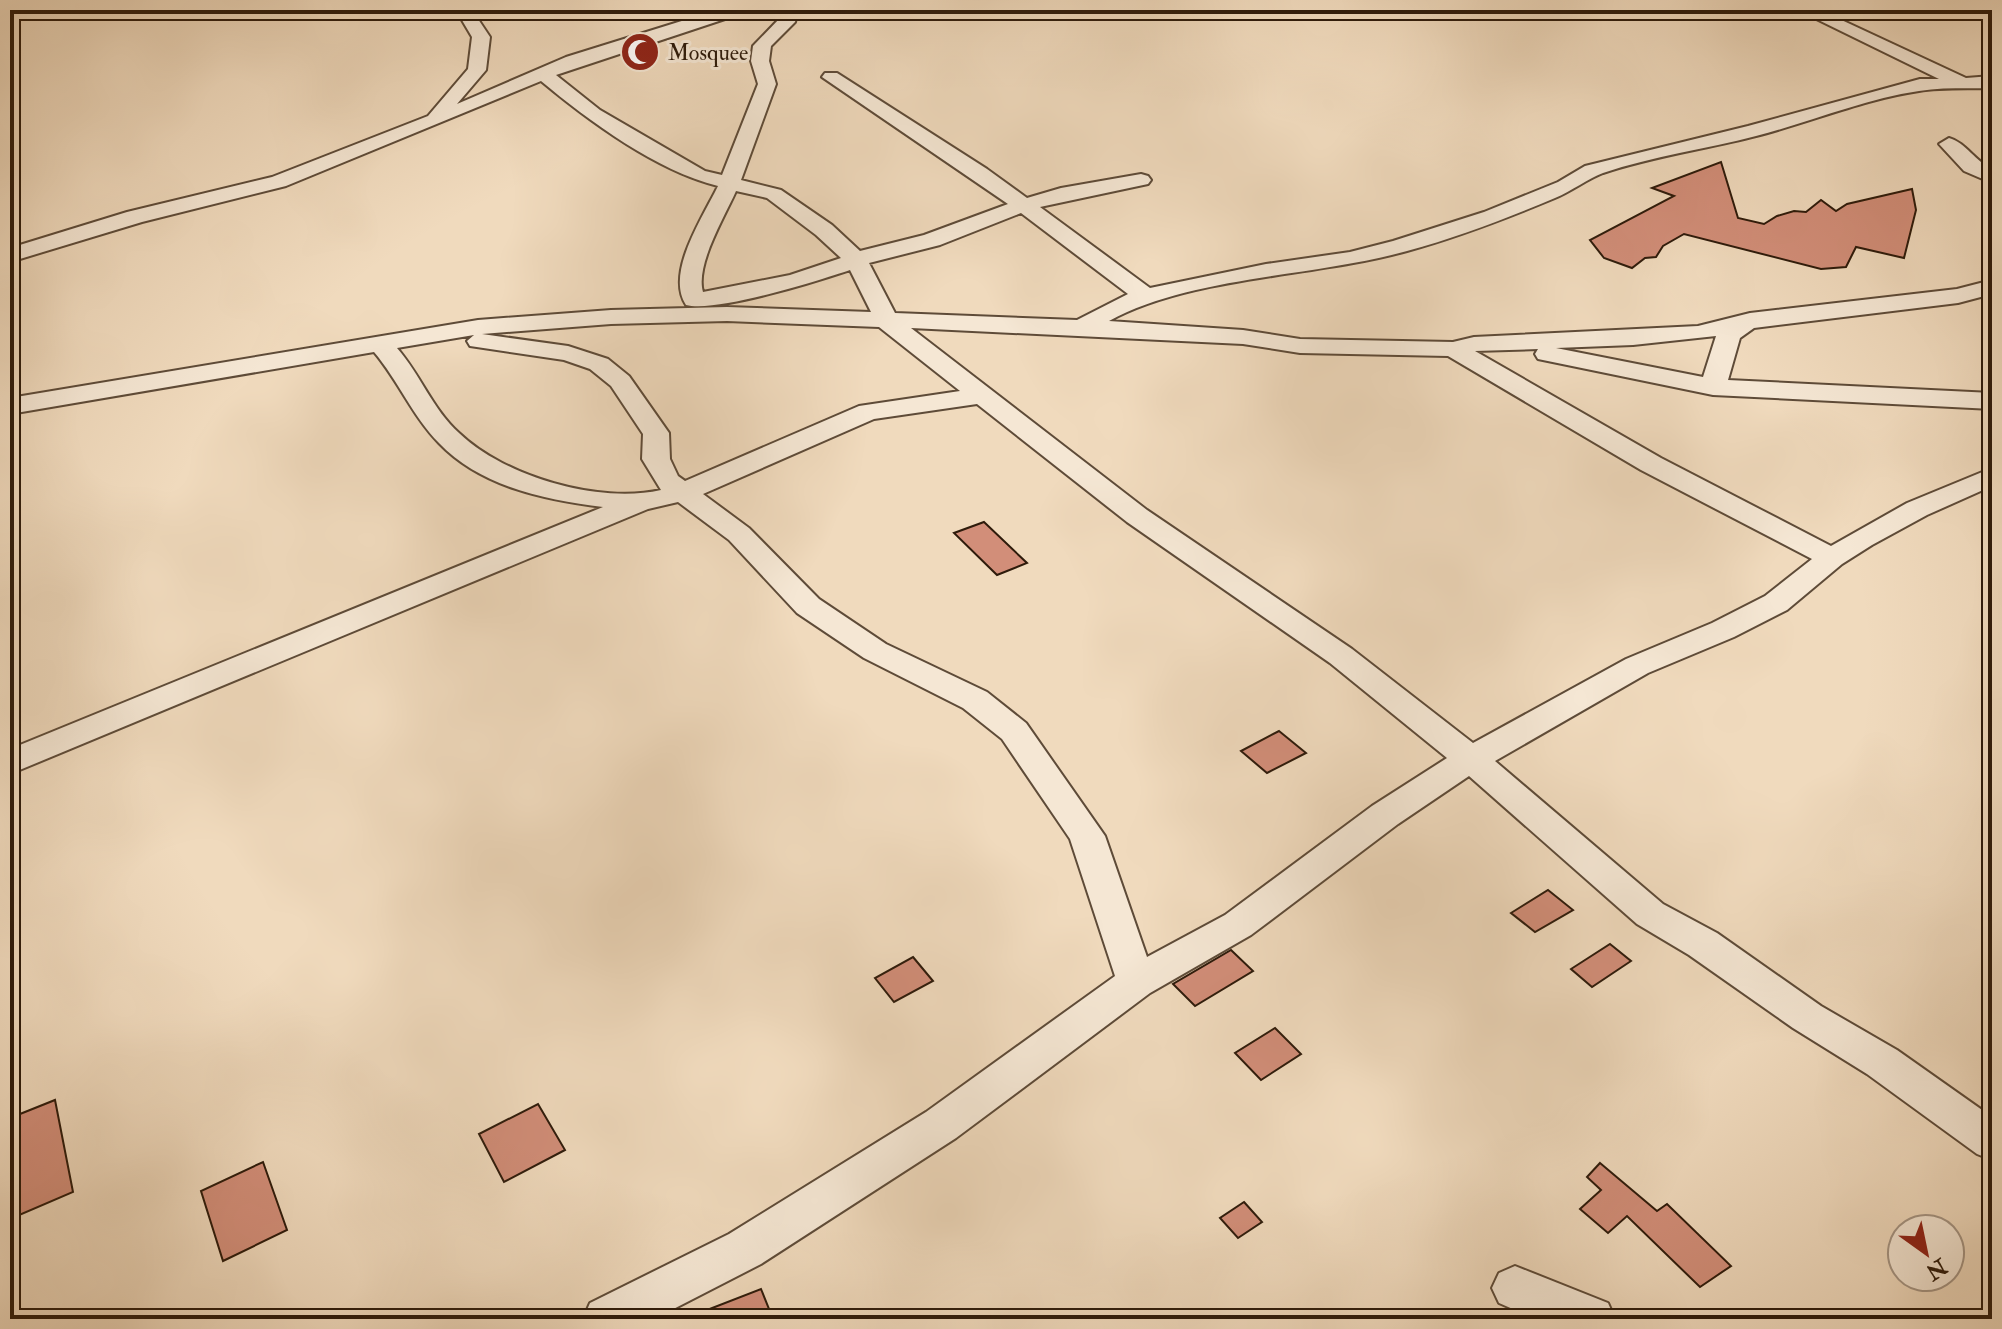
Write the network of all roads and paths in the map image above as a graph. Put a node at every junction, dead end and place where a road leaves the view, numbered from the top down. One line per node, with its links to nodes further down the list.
1 (464, 10): 10 (street)
2 (734, 10): 5 (street)
3 (790, 10): 14 (street)
4 (1806, 10): 8 (street)
5 (544, 74): 10 (street); 14 (street)
6 (831, 77): 15 (street)
7 (1992, 82): 8 (street)
8 (1965, 83): 9 (street); 19 (street)
9 (1992, 97)
10 (429, 123): 16 (street)
11 (1982, 149): 12 (street)
12 (1992, 177)
13 (1141, 180): 15 (street)
14 (729, 184): 17 (street); 20 (street)
15 (1025, 206): 17 (street); 19 (street)
16 (10, 255)
17 (856, 260): 20 (street); 23 (street)
18 (1992, 287): 22 (street)
19 (1146, 296): 24 (street)
20 (694, 300): 21 (street)
21 (664, 317): 23 (street); 25 (street)
22 (1750, 320): 26 (street); 27 (street)
23 (887, 321): 24 (street); 28 (street)
24 (1081, 327): 26 (street)
25 (380, 343): 30 (street); 32 (street); 33 (street)
26 (1463, 347): 27 (street); 35 (street)
27 (1713, 387): 29 (street)
28 (984, 395): 32 (street); 36 (street)
29 (1992, 401)
30 (10, 406)
31 (1992, 476): 35 (street)
32 (682, 493): 33 (street); 34 (street)
33 (639, 503): 34 (street); 37 (street)
34 (719, 520): 38 (street)
35 (1832, 558): 36 (street)
36 (1471, 759): 38 (street); 39 (street)
37 (10, 762)
38 (1136, 982): 41 (street)
39 (1992, 1141)
40 (1515, 1288): 42 (street)
41 (607, 1319)
42 (1591, 1319)

